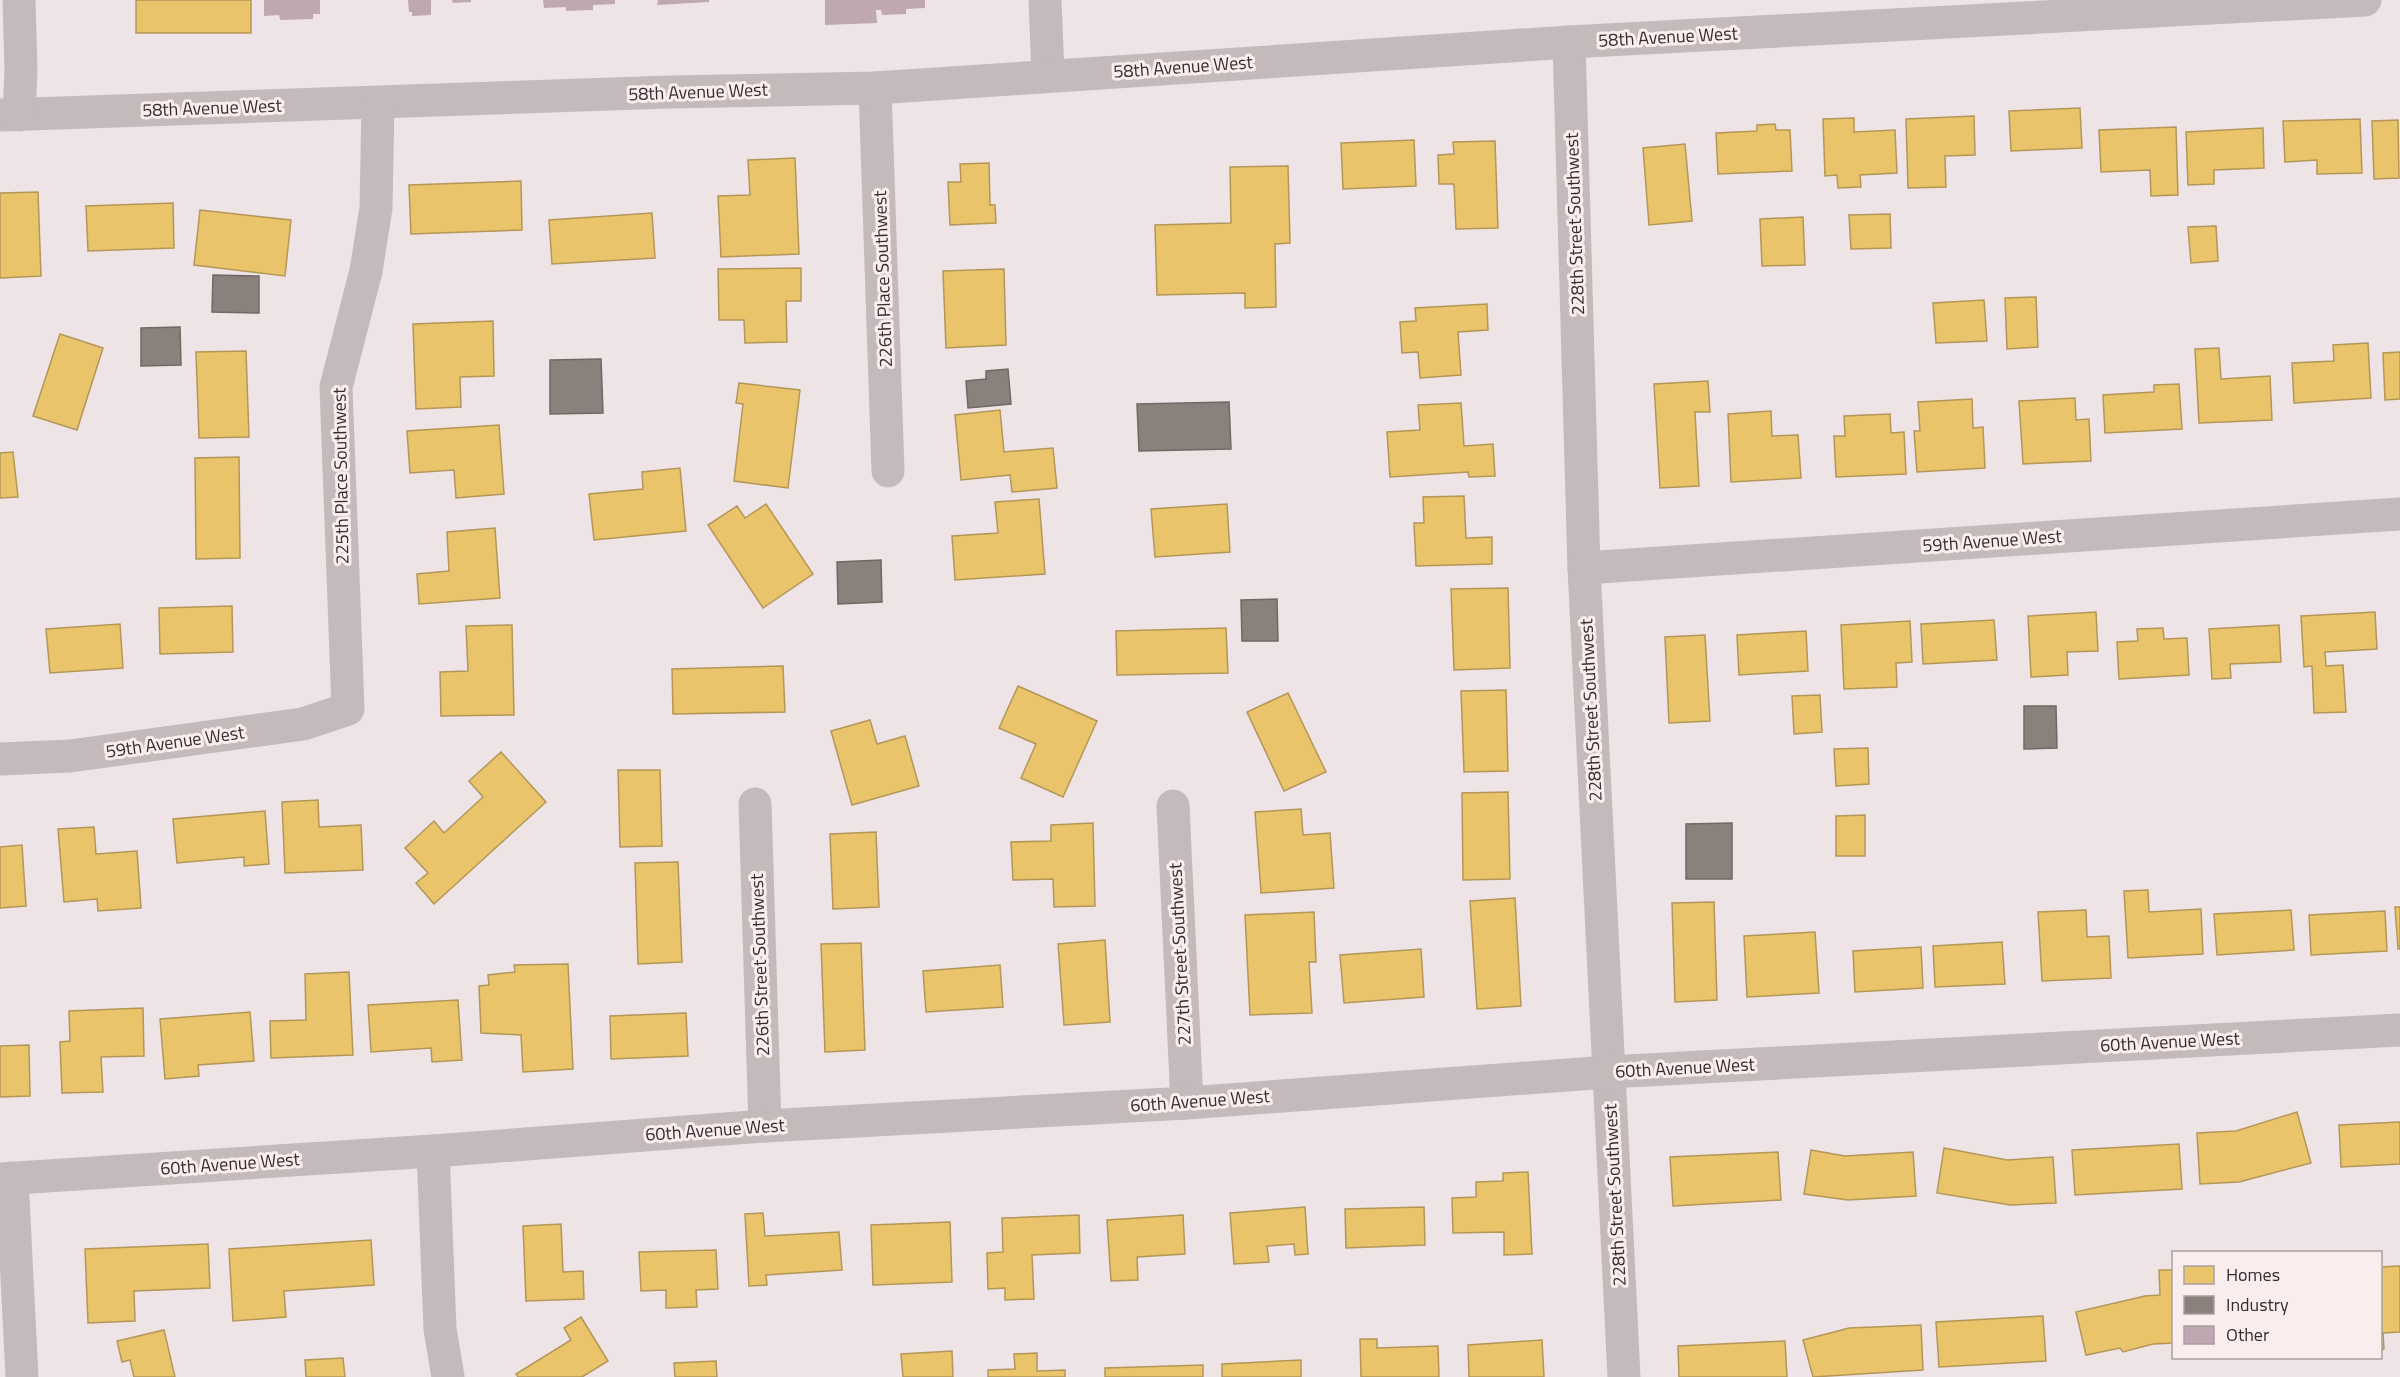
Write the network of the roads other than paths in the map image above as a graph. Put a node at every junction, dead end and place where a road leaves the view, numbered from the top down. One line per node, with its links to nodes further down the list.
1 (20, 0): 8 (street)
2 (1045, 0): 5 (street)
3 (2365, 0): 4 (street, 58th Avenue West)
4 (1569, 42): 5 (street, 58th Avenue West); 11 (street, 228th Street Southwest)
5 (1048, 76): 6 (street, 58th Avenue West)
6 (875, 88): 7 (street, 58th Avenue West); 9 (street, 226th Place Southwest)
7 (378, 103): 8 (street, 58th Avenue West); 12 (street, 225th Place Southwest)
8 (10, 115)
9 (888, 471)
10 (2400, 514): 11 (street, 59th Avenue West)
11 (1584, 567): 17 (street, 228th Street Southwest)
12 (348, 709): 13 (street, 59th Avenue West)
13 (0, 759)
14 (755, 804): 19 (street, 226th Street Southwest)
15 (1173, 806): 18 (street, 227th Street Southwest)
16 (2400, 1030): 17 (street, 60th Avenue West)
17 (1608, 1072): 18 (street, 60th Avenue West); 24 (street, 228th Street Southwest)
18 (1186, 1103): 19 (street, 60th Avenue West)
19 (765, 1126): 20 (street, 60th Avenue West)
20 (433, 1151): 21 (street, 60th Avenue West); 23 (street)
21 (6, 1178): 22 (street)
22 (22, 1377)
23 (448, 1377)
24 (1624, 1377)

